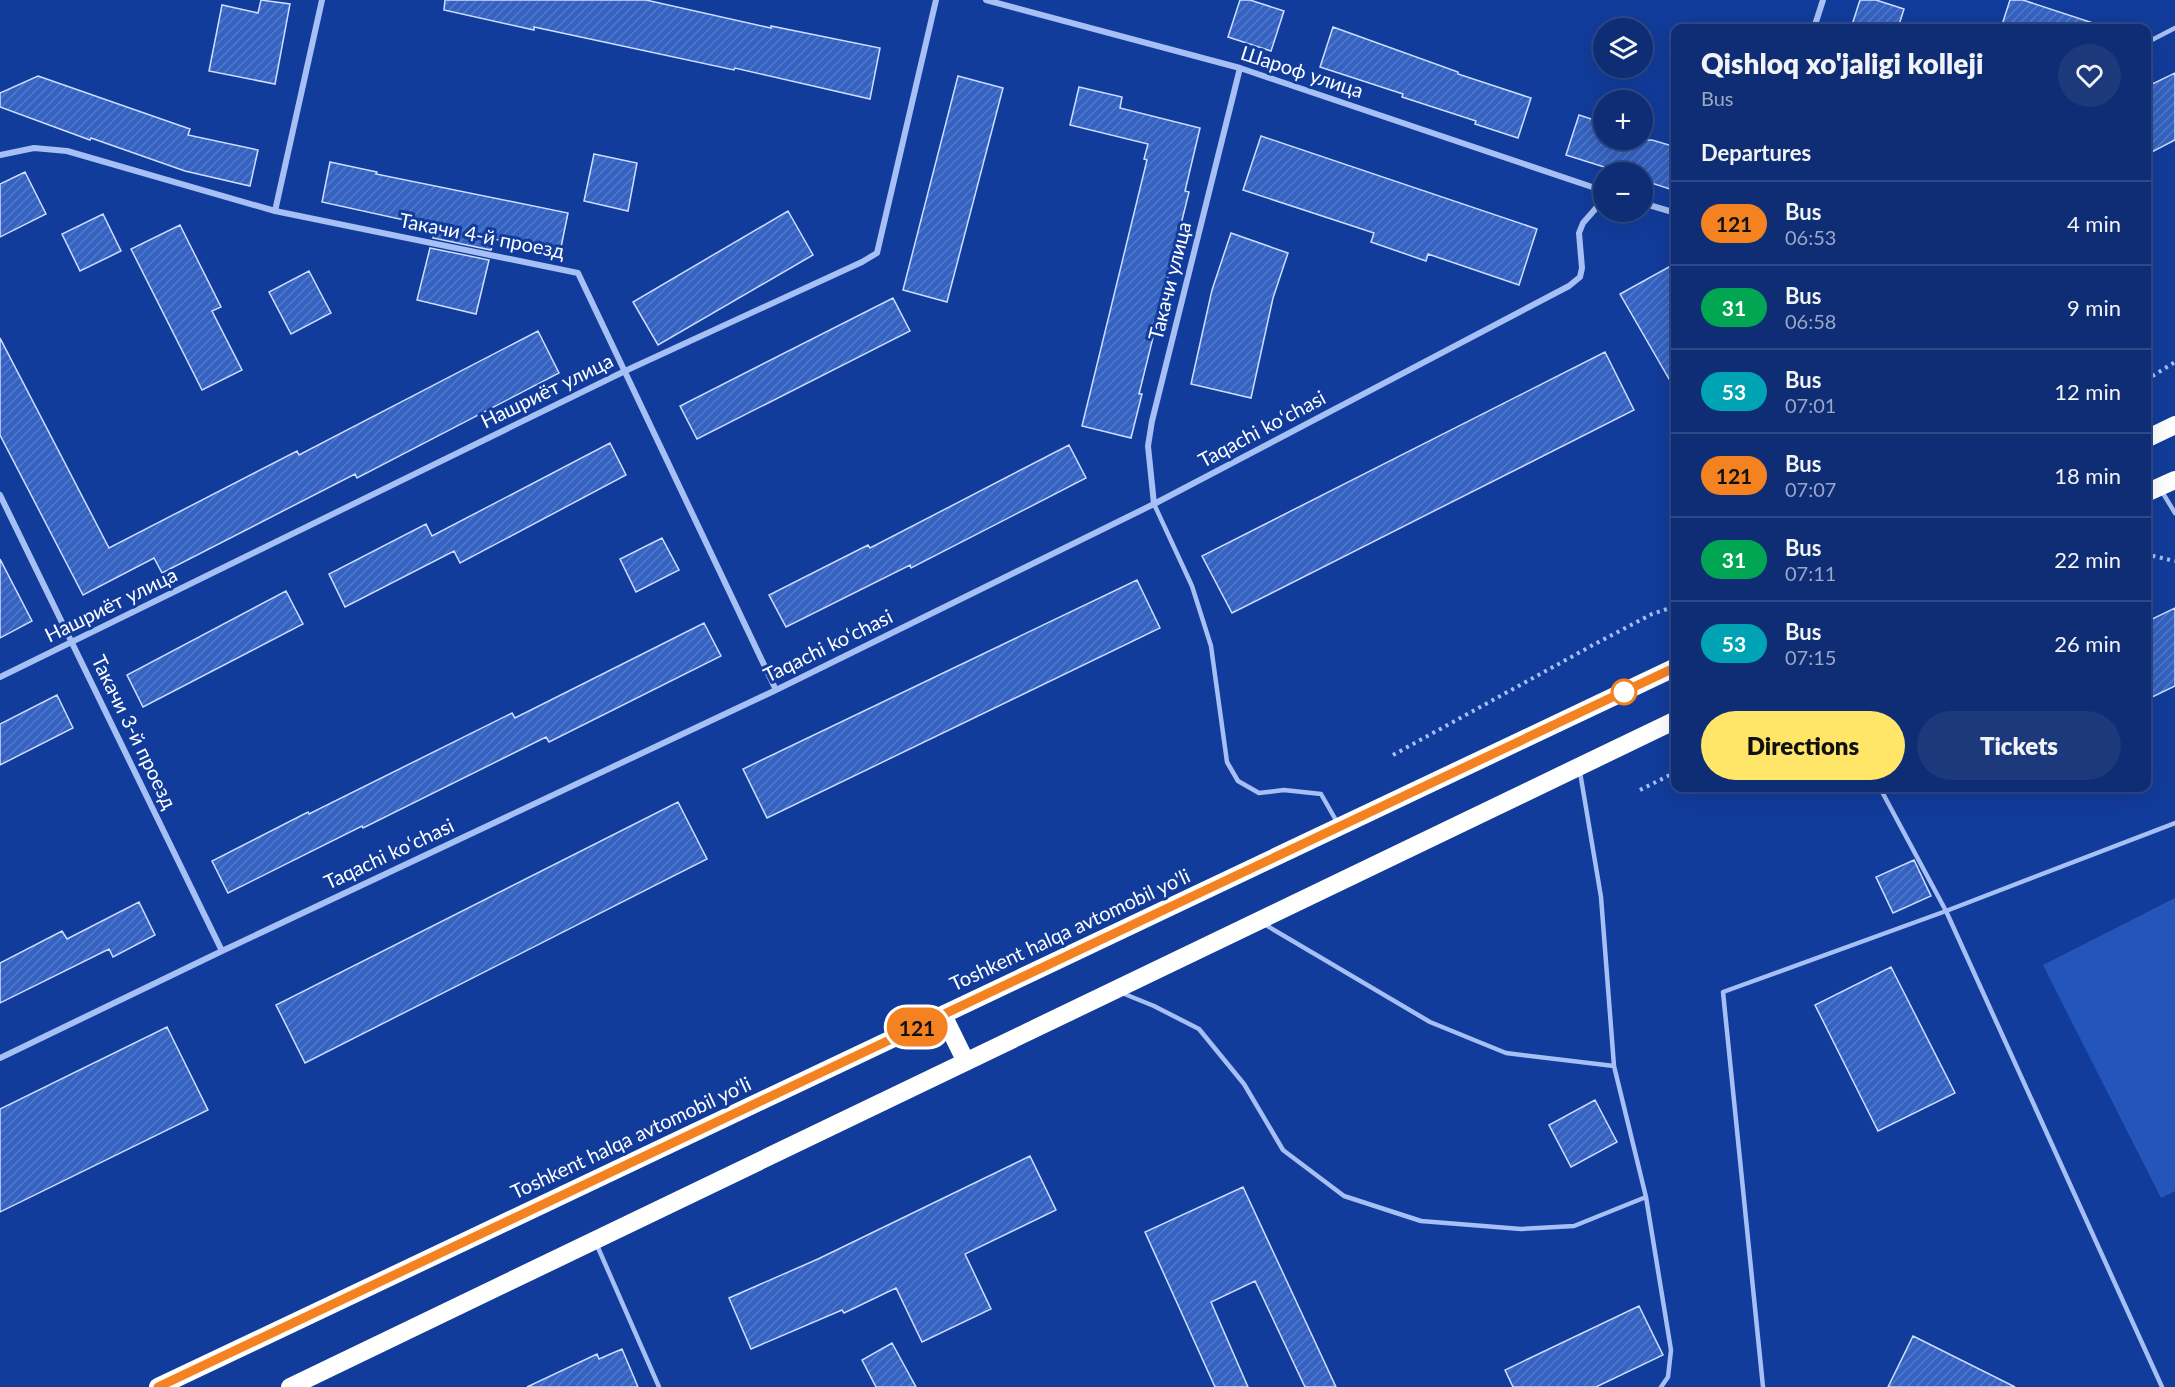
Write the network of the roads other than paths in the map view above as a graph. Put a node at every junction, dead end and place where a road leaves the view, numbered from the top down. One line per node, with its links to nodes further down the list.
1 (322, 0): 12 (street)
2 (936, 0): 15 (street, Нашриёт улица)
3 (986, 0): 8 (street, Шароф улица)
4 (1823, 0): 5 (street)
5 (1815, 24)
6 (2175, 28): 7 (lane)
7 (2151, 40)
8 (1240, 68): 10 (street, Шароф улица); 20 (street, Такачи улица)
9 (0, 155): 12 (street, Такачи 4-й проезд)
10 (1593, 187)
11 (1653, 206): 14 (street)
12 (275, 211): 15 (street, Такачи 4-й проезд)
13 (1593, 212): 20 (street, Taqachi koʻchasi)
14 (1671, 212)
15 (625, 371): 22 (street, Нашриёт улица); 25 (street, Такачи 4-й проезд)
16 (2175, 425): 17 (highway)
17 (2151, 437)
18 (2160, 487): 21 (lane)
19 (0, 495): 22 (street, Такачи 3-й проезд)
20 (1154, 504): 25 (street, Taqachi koʻchasi); 30 (lane)
21 (2175, 513)
22 (72, 642): 24 (street, Нашриёт улица); 33 (street, Такачи 3-й проезд)
23 (1671, 669): 30 (highway, Toshkent halqa avtomobil yo'li)
24 (0, 677)
25 (777, 690): 33 (street, Taqachi koʻchasi)
26 (1671, 722): 27 (highway)
27 (1580, 766): 32 (highway); 38 (lane)
28 (1882, 792): 31 (lane)
29 (2175, 823): 31 (lane)
30 (1340, 827): 35 (highway, Toshkent halqa avtomobil yo'li)
31 (1946, 911): 45 (lane); 46 (lane)
32 (1259, 921): 34 (highway); 38 (lane)
33 (222, 951): 36 (street, Taqachi koʻchasi)
34 (1115, 990): 37 (highway); 39 (lane)
35 (943, 1015): 37 (highway); 41 (highway, Toshkent halqa avtomobil yo'li)
36 (0, 1058)
37 (966, 1062): 40 (highway)
38 (1614, 1066): 39 (lane)
39 (1646, 1197): 44 (lane)
40 (594, 1240): 42 (highway); 43 (lane)
41 (158, 1387)
42 (290, 1387)
43 (659, 1387)
44 (1661, 1387)
45 (1763, 1387)
46 (2162, 1387)

